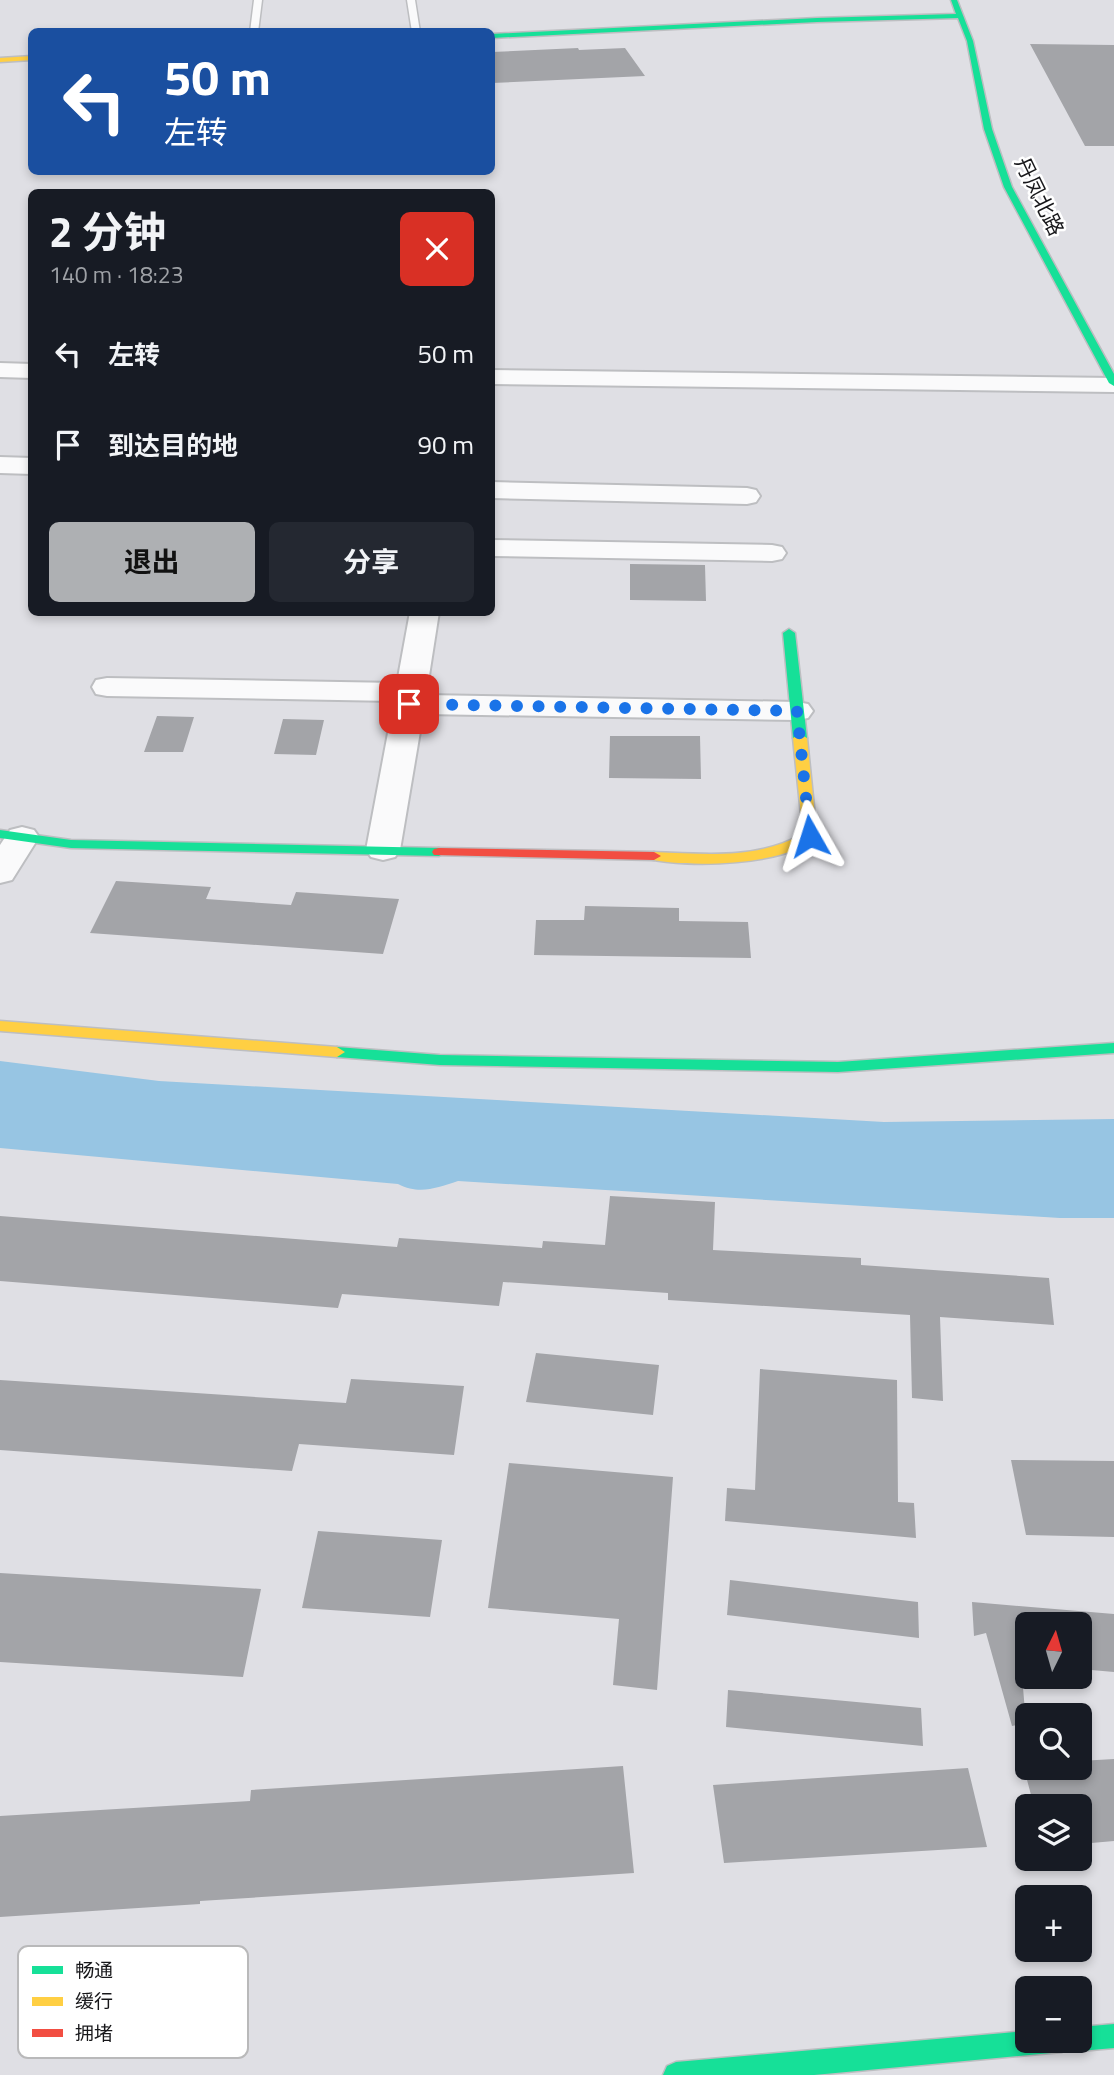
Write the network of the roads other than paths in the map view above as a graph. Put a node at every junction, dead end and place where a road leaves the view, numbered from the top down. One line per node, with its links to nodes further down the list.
1 (258, 0): 6 (lane)
2 (411, 0): 7 (lane)
3 (954, 0): 5 (main road, 丹凤北路)
4 (978, 4): 5 (main road)
5 (960, 16): 8 (main road); 14 (main road, 丹凤北路)
6 (254, 28)
7 (415, 28)
8 (495, 36)
9 (28, 58): 10 (main road)
10 (0, 60)
11 (0, 370): 12 (street)
12 (28, 371)
13 (495, 377): 14 (street)
14 (1114, 384)
15 (0, 465): 16 (street)
16 (28, 466)
17 (495, 490): 18 (street)
18 (747, 496)
19 (495, 548): 20 (street)
20 (772, 553)
21 (424, 616): 24 (street)
22 (789, 632): 25 (main road)
23 (107, 687): 24 (street)
24 (410, 698): 25 (street); 27 (street)
25 (797, 711): 27 (main road)
26 (11, 836): 27 (main road); 28 (street)
27 (383, 850)
28 (0, 873)
29 (0, 1026): 30 (main road)
30 (1114, 1048)
31 (1114, 2036): 32 (main road)
32 (1092, 2038)
33 (1015, 2044): 34 (main road)
34 (676, 2075)

